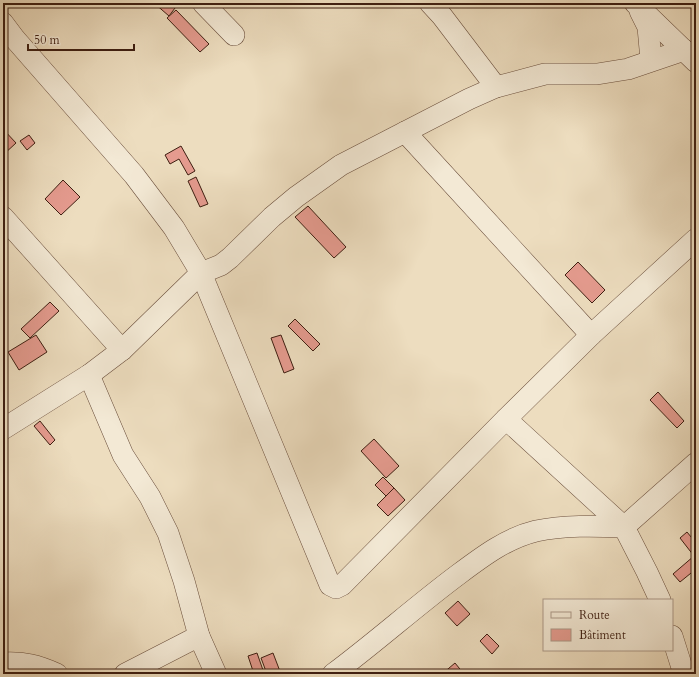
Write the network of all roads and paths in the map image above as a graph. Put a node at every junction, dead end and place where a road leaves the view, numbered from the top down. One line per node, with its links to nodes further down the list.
1 (203, 3): 5 (street)
2 (430, 3): 8 (street)
3 (637, 4): 6 (street); 7 (street)
4 (3, 23): 12 (street)
5 (234, 35)
6 (690, 56): 7 (street)
7 (651, 60): 8 (street)
8 (496, 87): 9 (street)
9 (406, 132): 12 (street); 13 (street)
10 (3, 217): 14 (street)
11 (696, 239): 13 (street)
12 (200, 272): 14 (street); 16 (street)
13 (591, 335): 16 (street)
14 (122, 350): 15 (street)
15 (89, 375): 17 (street); 21 (street)
16 (506, 419): 19 (street)
17 (3, 429)
18 (696, 463): 19 (street)
19 (624, 527): 20 (street); 27 (street)
20 (660, 599)
21 (199, 636): 25 (street); 26 (street)
22 (673, 639): 28 (street)
23 (3, 664): 24 (street)
24 (57, 674)
25 (125, 674)
26 (216, 674)
27 (333, 674)
28 (684, 674)

